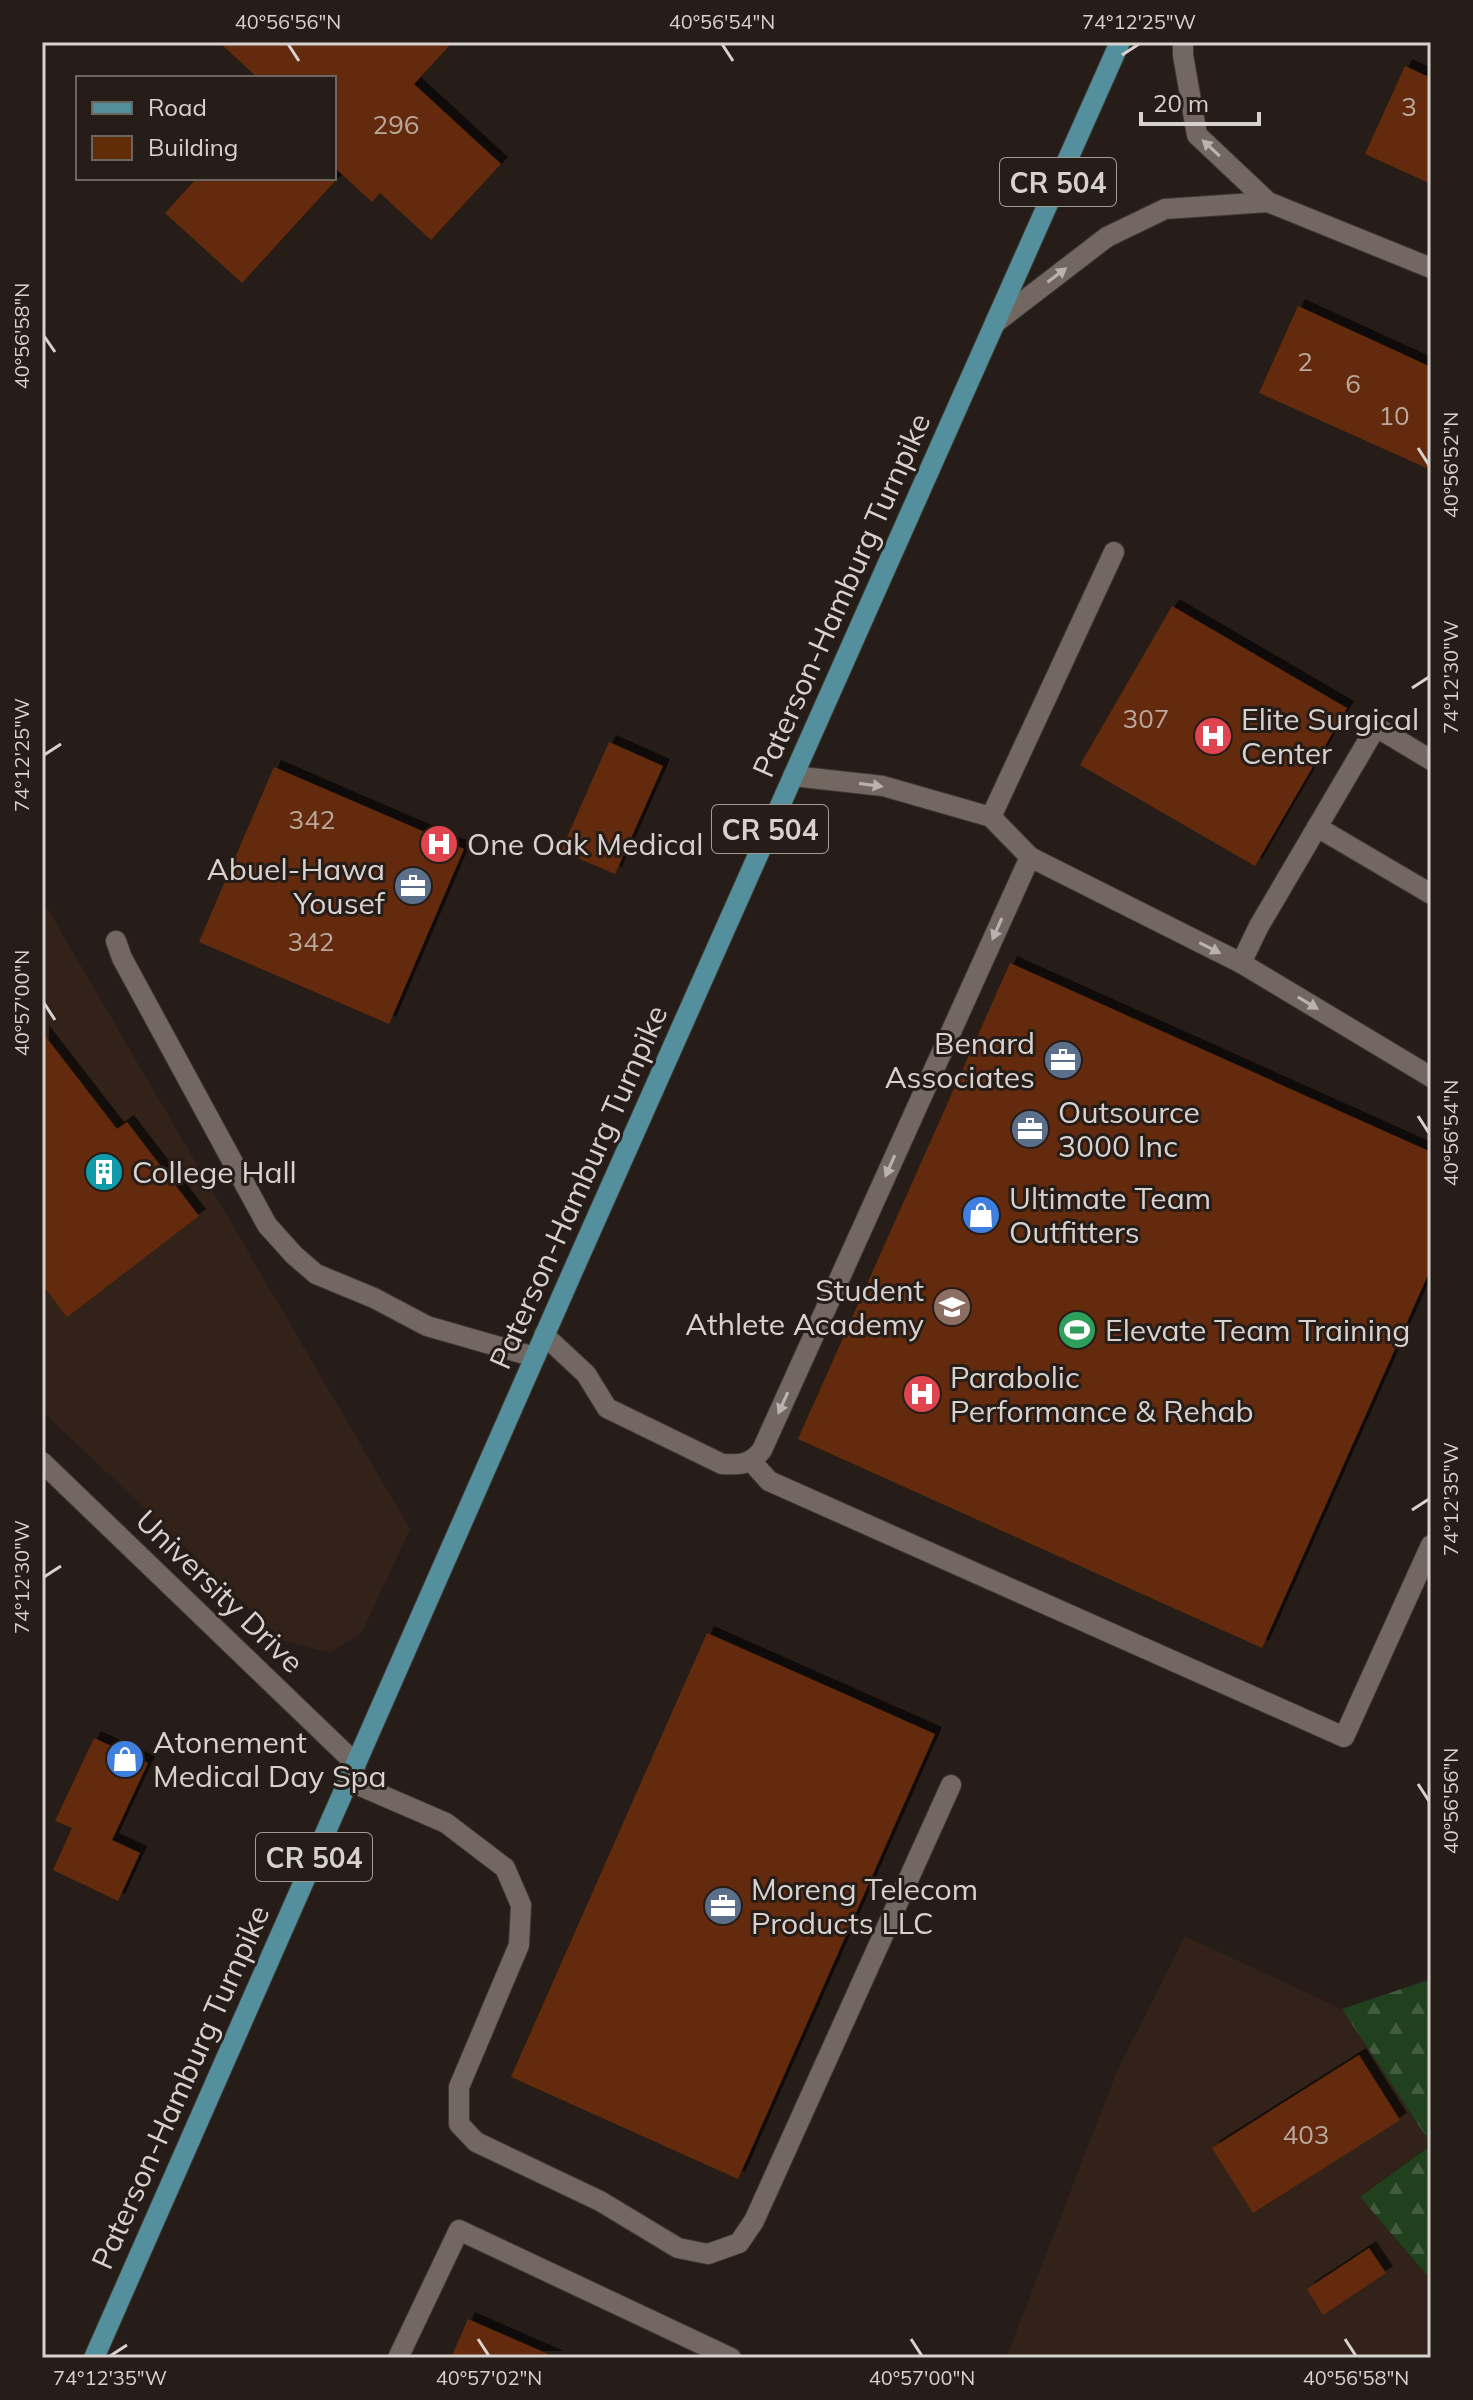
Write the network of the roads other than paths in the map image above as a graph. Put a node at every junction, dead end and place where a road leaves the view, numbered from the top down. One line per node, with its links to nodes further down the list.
1 (1120, 42): 5 (main road, Paterson-Hamburg Turnpike / CR 504)
2 (1183, 42): 3 (street, one-way to 2)
3 (1268, 202): 4 (street); 5 (street, one-way to 3)
4 (1431, 268)
5 (995, 323): 8 (main road, Paterson-Hamburg Turnpike / CR 504)
6 (1114, 552): 9 (street)
7 (1431, 760): 10 (street)
8 (793, 776): 9 (street, one-way to 9); 16 (main road, Paterson-Hamburg Turnpike / CR 504)
9 (991, 817): 11 (street)
10 (1317, 827): 12 (street); 14 (street)
11 (1030, 857): 14 (street, one-way to 14); 19 (street, one-way to 19)
12 (1431, 894)
13 (116, 941): 17 (street)
14 (1241, 963): 15 (street, one-way to 15)
15 (1431, 1077)
16 (544, 1335): 17 (main road, Paterson-Hamburg Turnpike / CR 504); 19 (street)
17 (535, 1357): 21 (main road, Paterson-Hamburg Turnpike / CR 504)
18 (42, 1462): 21 (street, University Drive)
19 (752, 1462): 20 (street)
20 (1431, 1545)
21 (352, 1773): 22 (street); 23 (main road, Paterson-Hamburg Turnpike / CR 504)
22 (951, 1785)
23 (94, 2358)
24 (398, 2358): 25 (street)
25 (731, 2358)

